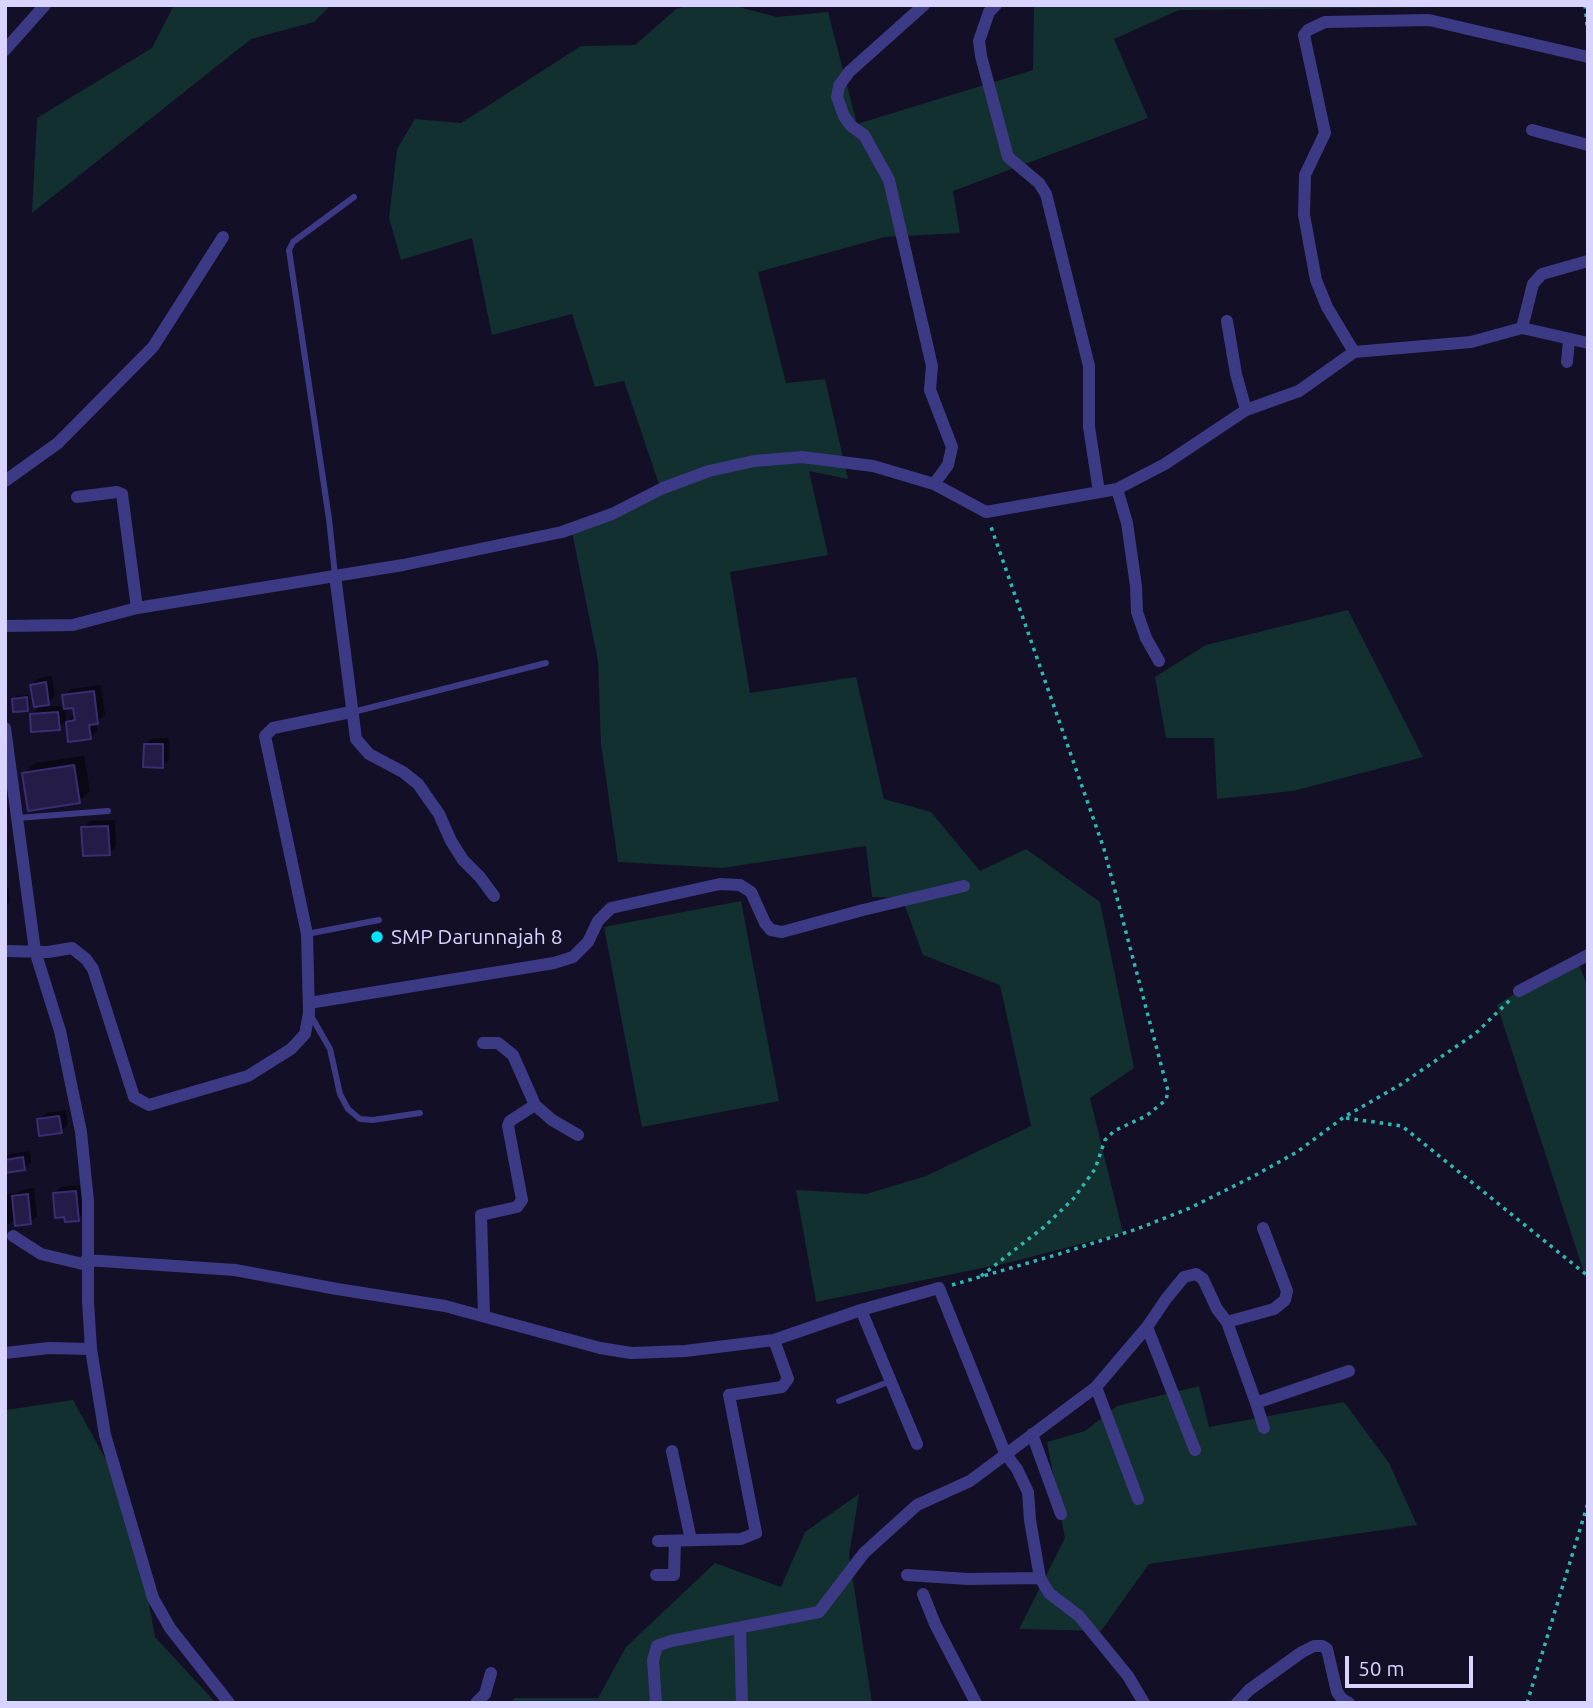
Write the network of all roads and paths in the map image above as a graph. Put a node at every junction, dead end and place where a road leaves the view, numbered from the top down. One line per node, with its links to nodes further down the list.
1 (45, 5): 6 (street)
2 (924, 5): 21 (street)
3 (996, 5): 23 (street)
4 (1585, 5): 5 (path)
5 (1588, 35)
6 (5, 50)
7 (1588, 57): 17 (street)
8 (1532, 130): 9 (street)
9 (1588, 145)
10 (354, 197): 26 (lane)
11 (223, 237): 20 (street)
12 (1588, 261): 14 (street)
13 (1227, 321): 19 (street)
14 (1522, 328): 15 (street); 17 (street)
15 (1570, 340): 16 (street); 18 (street)
16 (1588, 342)
17 (1354, 352): 19 (street)
18 (1567, 362)
19 (1246, 410): 22 (street)
20 (5, 481)
21 (934, 484): 25 (street); 26 (street)
22 (1117, 489): 23 (street); 29 (street)
23 (1099, 492): 25 (street)
24 (77, 497): 27 (street)
25 (986, 512): 52 (path)
26 (335, 575): 27 (street); 31 (street)
27 (137, 608): 28 (street)
28 (5, 626)
29 (1159, 661)
30 (546, 663): 31 (lane)
31 (351, 712): 36 (street); 38 (street)
32 (5, 728): 34 (street)
33 (108, 811): 34 (lane)
34 (17, 818): 40 (street)
35 (964, 886): 43 (street)
36 (494, 896)
37 (379, 920): 38 (lane)
38 (307, 934): 43 (street)
39 (5, 951): 40 (street)
40 (35, 951): 43 (street); 51 (street)
41 (1588, 955): 42 (street)
42 (1518, 992): 47 (path)
43 (309, 1008): 46 (lane)
44 (483, 1043): 45 (street)
45 (535, 1105): 48 (street); 56 (street)
46 (420, 1113)
47 (1344, 1117): 52 (path); 53 (path)
48 (578, 1135)
49 (1263, 1228): 57 (street)
50 (13, 1236): 51 (street)
51 (87, 1262): 56 (street); 60 (street)
52 (981, 1276): 54 (path)
53 (1588, 1276)
54 (939, 1288): 55 (street); 72 (street)
55 (860, 1310): 59 (street); 63 (street)
56 (484, 1315): 59 (street)
57 (1227, 1322): 58 (street); 66 (street)
58 (1147, 1327): 64 (street); 70 (street)
59 (774, 1340): 76 (street)
60 (91, 1349): 61 (street); 85 (street)
61 (5, 1353)
62 (1349, 1371): 66 (street)
63 (891, 1381): 65 (lane); 69 (street)
64 (1096, 1387): 68 (street); 73 (street)
65 (839, 1401)
66 (1256, 1403): 67 (street)
67 (1264, 1428)
68 (1032, 1434): 72 (street); 75 (street)
69 (917, 1444)
70 (1195, 1450)
71 (672, 1451): 76 (street)
72 (1005, 1453): 81 (street); 83 (street)
73 (1138, 1499)
74 (1588, 1503): 93 (path)
75 (1061, 1514)
76 (691, 1540): 78 (street)
77 (658, 1541): 78 (street)
78 (674, 1541): 79 (street)
79 (656, 1575)
80 (907, 1575): 81 (street)
81 (1040, 1578): 90 (street)
82 (923, 1594): 89 (street)
83 (740, 1628): 87 (street); 88 (street)
84 (492, 1673): 86 (street)
85 (229, 1703)
86 (476, 1703)
87 (656, 1703)
88 (742, 1703)
89 (976, 1703)
90 (1144, 1703)
91 (1237, 1703): 92 (street)
92 (1349, 1703)
93 (1527, 1703)

